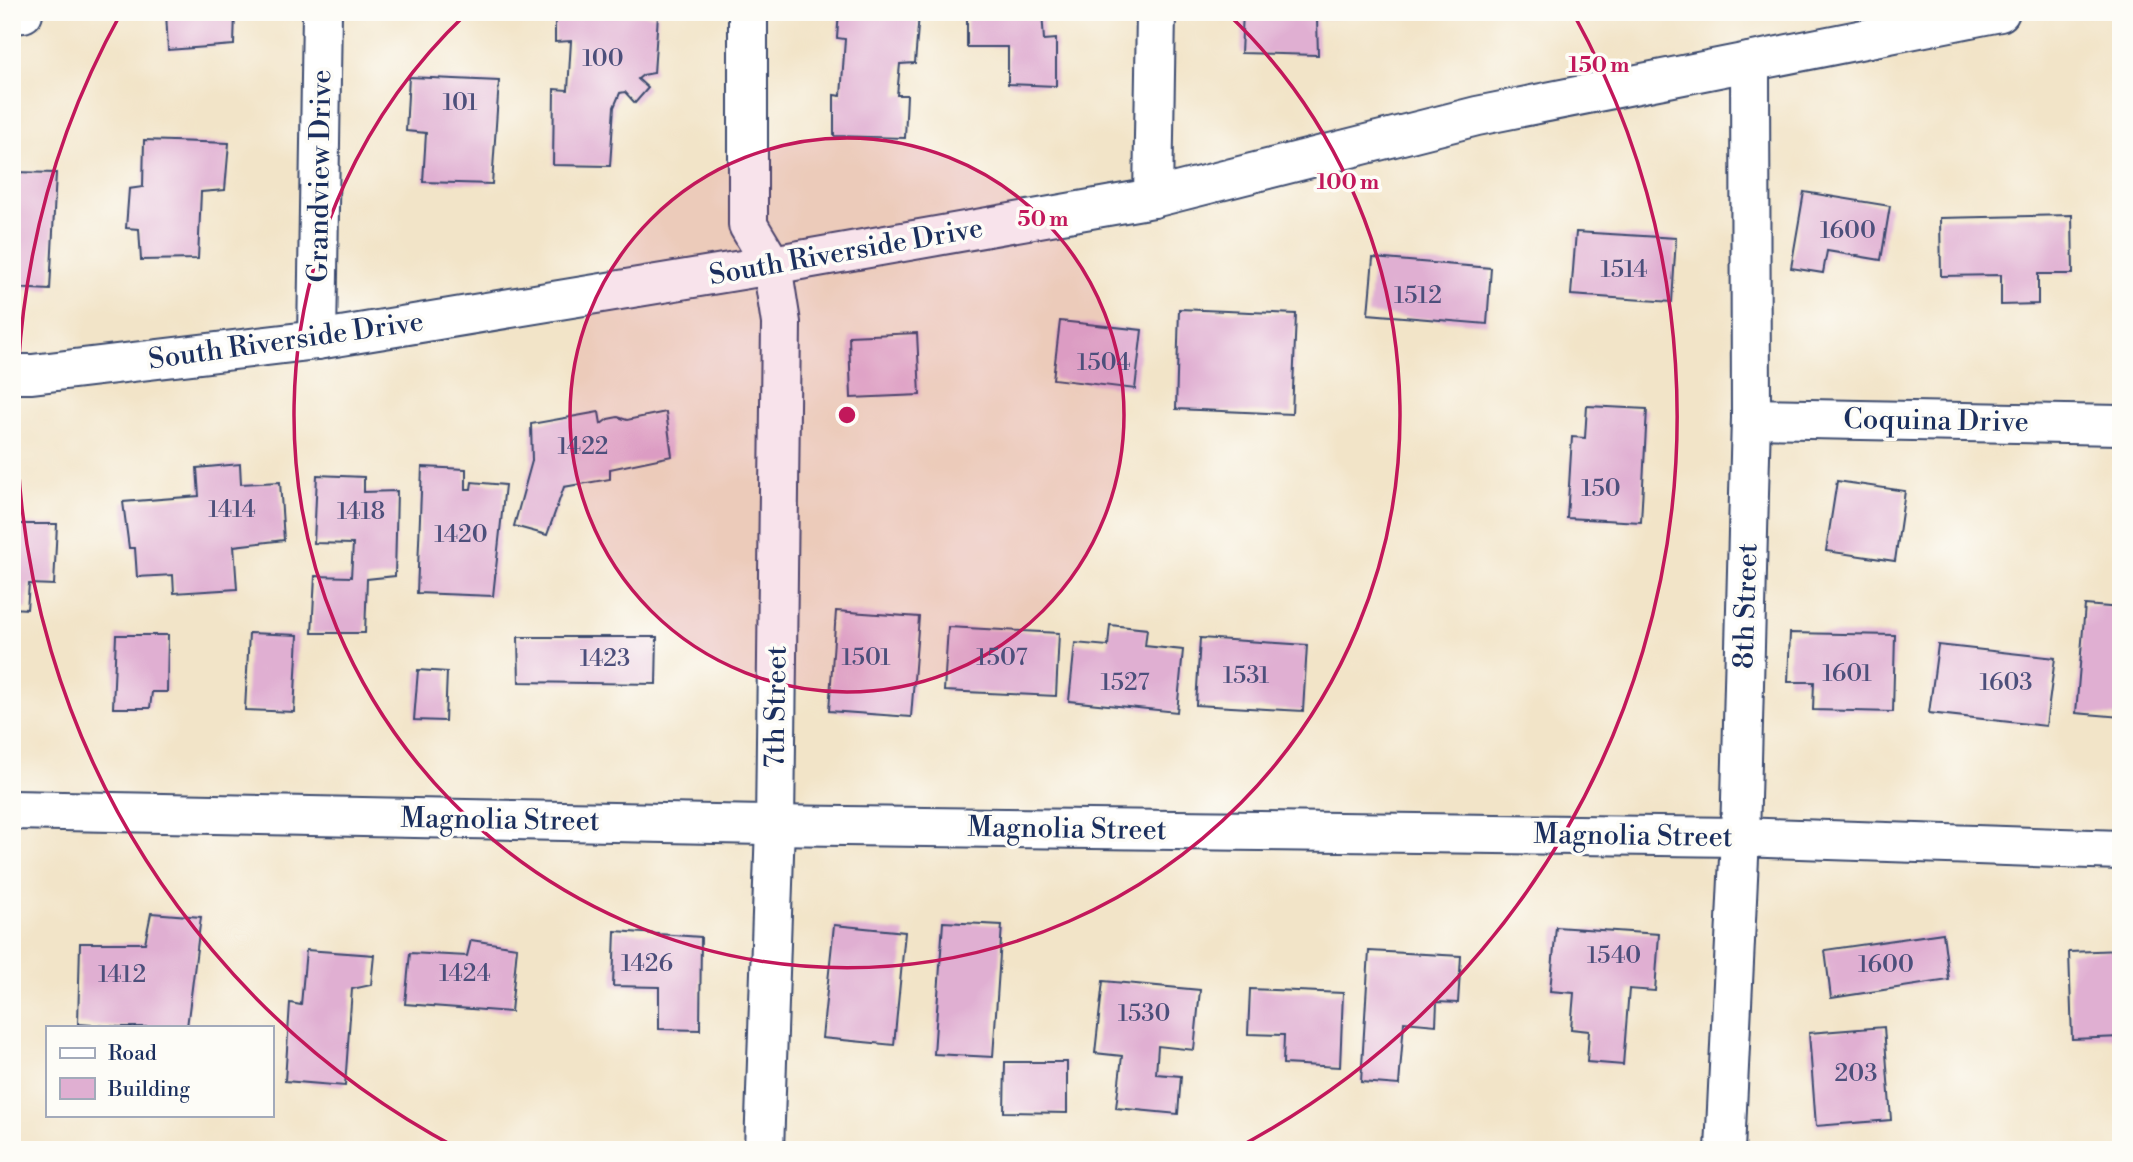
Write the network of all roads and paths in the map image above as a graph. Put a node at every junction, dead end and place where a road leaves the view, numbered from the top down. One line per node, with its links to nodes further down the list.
1 (322, 12): 10 (street, Grandview Drive)
2 (748, 12): 9 (street)
3 (1156, 12): 8 (street)
4 (2000, 12): 7 (street, South Riverside Drive)
5 (23, 13): 6 (street)
6 (12, 14)
7 (1750, 62): 8 (street, South Riverside Drive); 12 (street, 8th Street)
8 (1153, 198): 9 (street, South Riverside Drive)
9 (772, 265): 10 (street, South Riverside Drive); 15 (street, 7th Street)
10 (317, 341): 11 (street, South Riverside Drive)
11 (12, 374)
12 (1751, 418): 13 (street, Coquina Drive); 16 (street, 8th Street)
13 (2121, 425)
14 (12, 810): 15 (street, Magnolia Street)
15 (775, 825): 16 (street, Magnolia Street); 18 (street, 7th Street)
16 (1740, 838): 17 (street, Magnolia Street); 19 (street, 8th Street)
17 (2121, 850)
18 (764, 1150)
19 (1725, 1150)

